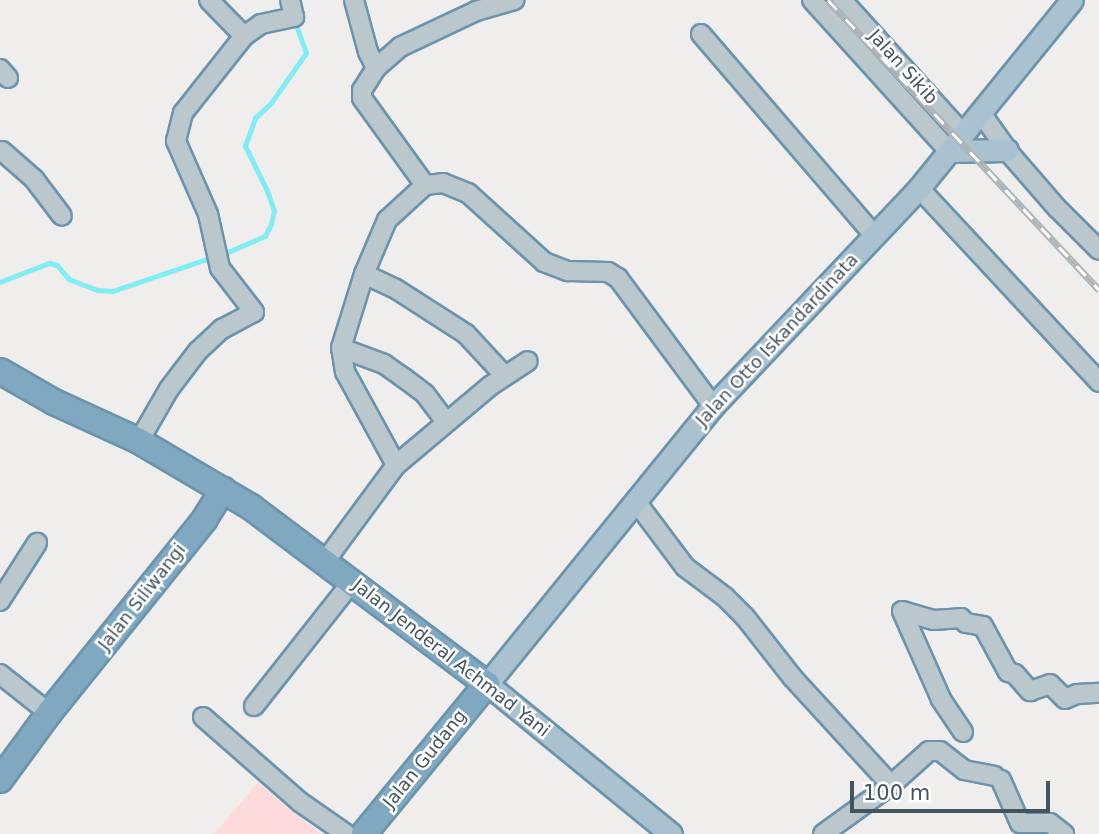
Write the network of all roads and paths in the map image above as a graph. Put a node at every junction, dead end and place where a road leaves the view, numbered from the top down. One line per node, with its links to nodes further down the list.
1 (209, 0): 9 (street)
2 (354, 0): 10 (street)
3 (514, 0): 10 (street)
4 (812, 0): 15 (street)
5 (842, 0): 12 (street, Jalan Sikib)
6 (1072, 0): 11 (main road, Jalan Otto Iskandardinata)
7 (291, 12): 9 (street)
8 (701, 34): 19 (street)
9 (244, 36): 29 (street)
10 (376, 68): 16 (street)
11 (981, 113): 12 (main road, Jalan Otto Iskandardinata); 14 (street)
12 (963, 134): 15 (main road, Jalan Otto Iskandardinata)
13 (4, 148): 18 (street)
14 (1007, 150): 15 (main road); 20 (street)
15 (949, 151): 17 (main road, Jalan Otto Iskandardinata)
16 (425, 185): 21 (street); 27 (street)
17 (919, 188): 19 (main road, Jalan Otto Iskandardinata); 26 (street)
18 (62, 216)
19 (874, 235): 27 (main road, Jalan Otto Iskandardinata)
20 (1099, 250)
21 (364, 274): 22 (street); 25 (street)
22 (341, 348): 28 (street); 30 (street)
23 (528, 361): 25 (street)
24 (0, 371): 29 (highway)
25 (505, 376): 28 (street)
26 (1099, 382)
27 (713, 406): 32 (main road, Jalan Otto Iskandardinata)
28 (446, 422): 30 (street)
29 (139, 441): 31 (highway)
30 (396, 465): 34 (street)
31 (223, 490): 34 (highway, Jalan Jenderal Achmad Yani); 42 (highway, Jalan Siliwangi)
32 (637, 503): 39 (main road, Jalan Otto Iskandardinata); 46 (street)
33 (37, 543): 35 (street)
34 (326, 560): 36 (highway, Jalan Jenderal Achmad Yani)
35 (7, 571): 37 (street)
36 (352, 582): 39 (highway, Jalan Jenderal Achmad Yani); 41 (street)
37 (0, 601)
38 (0, 674): 42 (street)
39 (487, 684): 48 (highway, Jalan Gudang); 49 (main road, Jalan Jenderal Achmad Yani)
40 (1099, 693): 44 (street)
41 (254, 706)
42 (49, 713): 45 (highway, Jalan Siliwangi)
43 (203, 717): 47 (street)
44 (963, 732)
45 (0, 780)
46 (891, 785): 50 (street); 51 (street)
47 (346, 834)
48 (364, 834)
49 (671, 834)
50 (823, 834)
51 (1064, 834)

